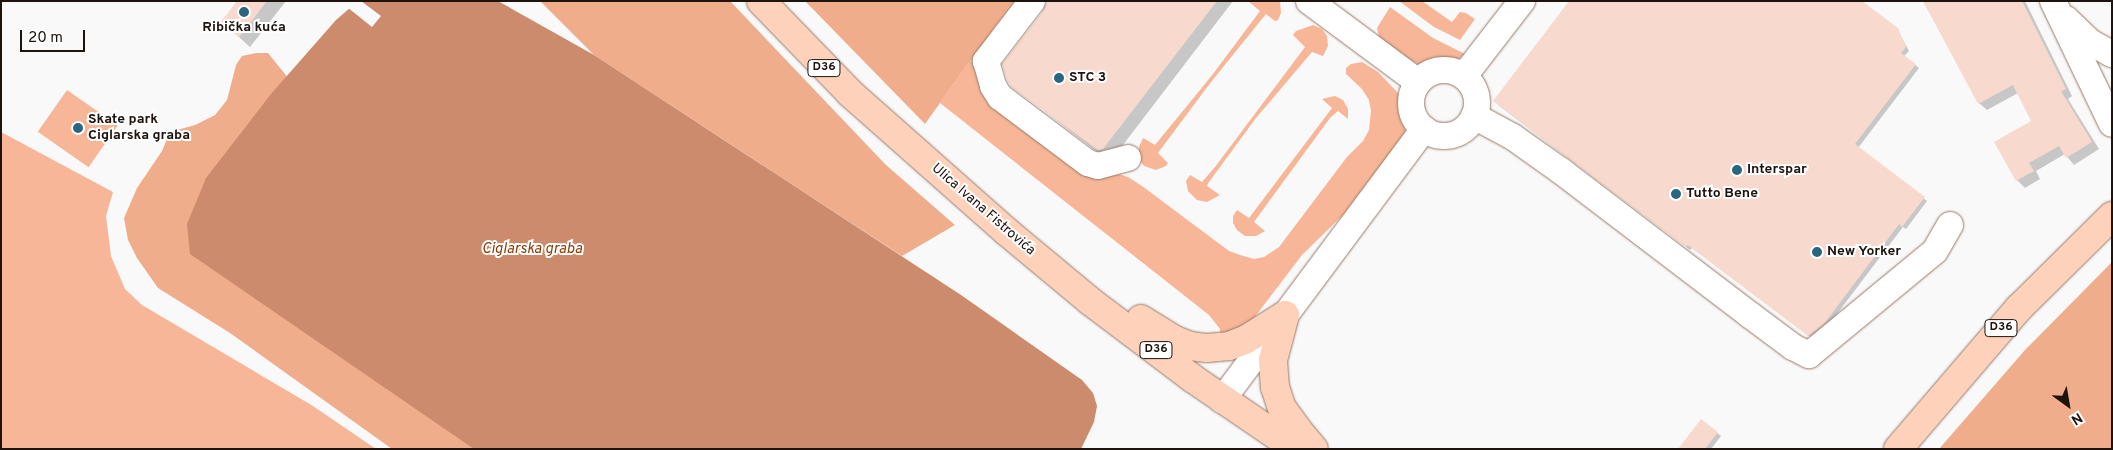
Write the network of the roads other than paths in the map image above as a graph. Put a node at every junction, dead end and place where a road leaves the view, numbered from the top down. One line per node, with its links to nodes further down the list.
1 (761, 1): 16 (main road, Ulica Ivana Fistrovića / D36)
2 (1032, 1): 13 (street)
3 (1309, 1): 9 (street)
4 (1522, 1): 8 (street)
5 (2054, 4): 6 (street); 11 (street)
6 (2101, 48): 7 (street)
7 (2112, 64)
8 (1464, 76): 9 (street); 10 (street)
9 (1418, 82): 12 (street)
10 (1474, 116): 12 (street); 15 (street)
11 (2112, 124)
12 (1424, 129): 17 (street)
13 (1128, 158)
14 (2112, 216): 21 (main road, D36)
15 (1950, 225)
16 (1090, 301): 17 (main road); 18 (main road, Ulica Ivana Fistrovića / D36)
17 (1285, 314): 18 (street); 20 (main road)
18 (1222, 400): 19 (main road, Ulica Ivana Fistrovića / D36)
19 (1296, 449)
20 (1314, 449)
21 (1898, 449)

